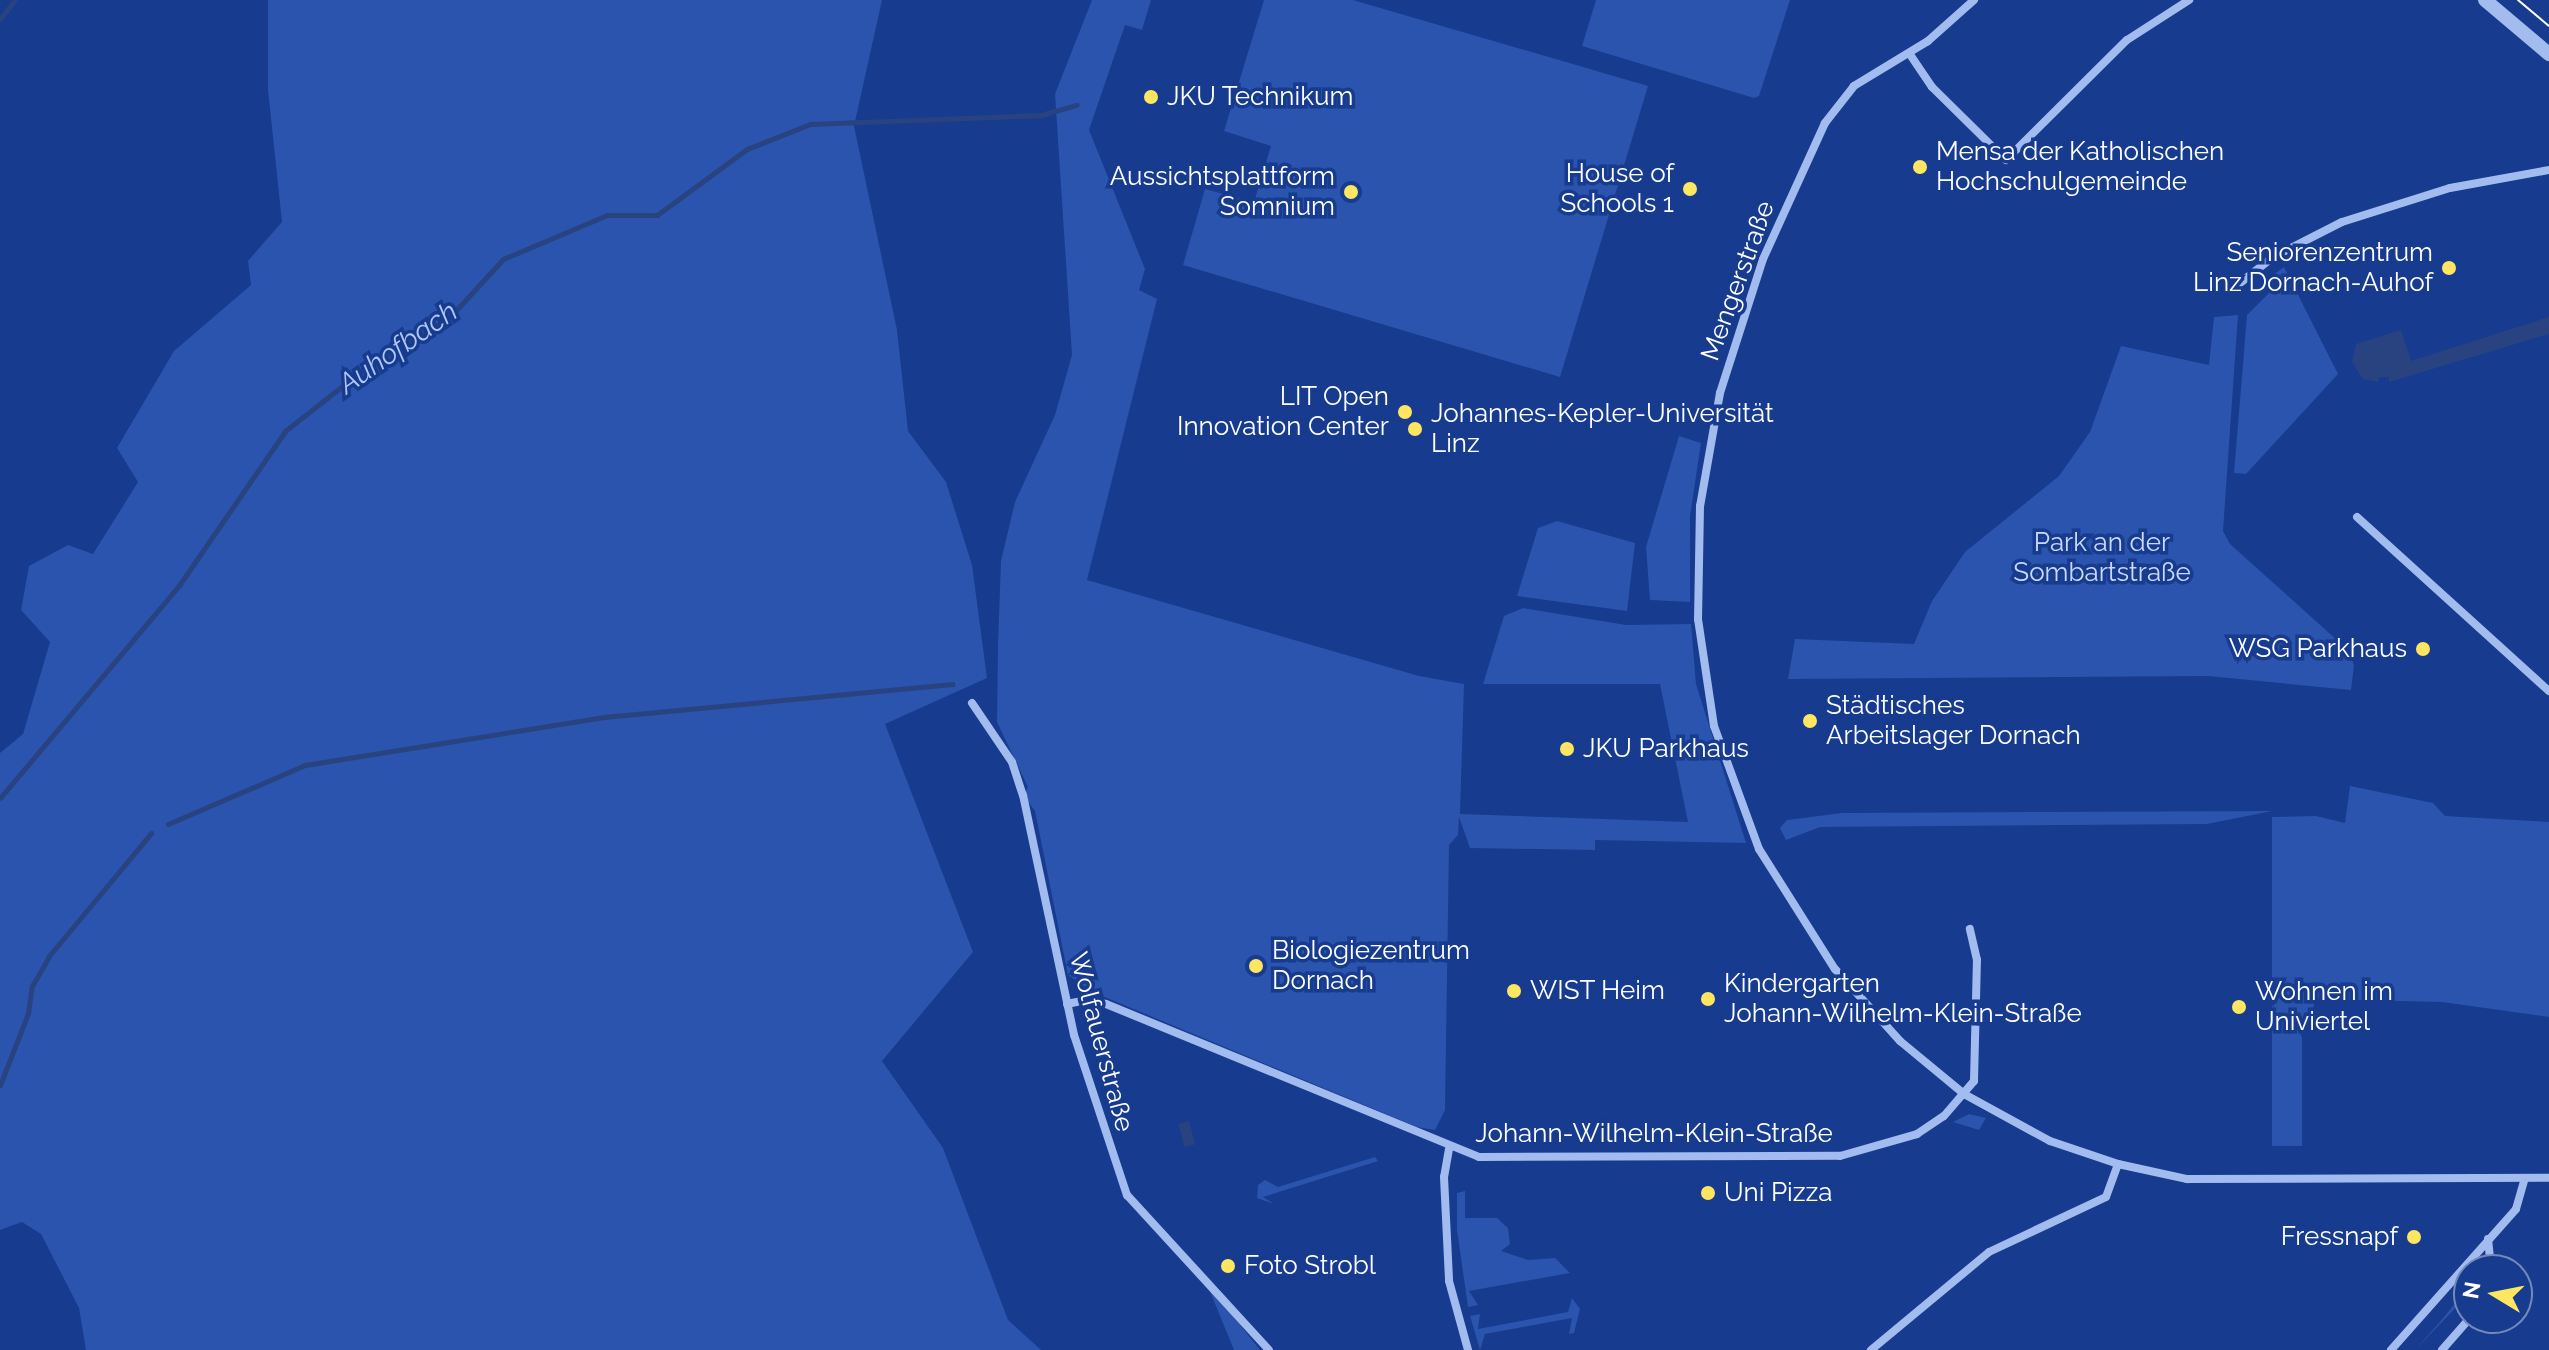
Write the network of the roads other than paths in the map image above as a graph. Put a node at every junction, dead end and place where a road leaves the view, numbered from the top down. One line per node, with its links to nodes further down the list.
1 (1974, 0): 4 (street, Mengerstraße)
2 (2189, 0): 4 (street)
3 (2485, 0): 5 (street)
4 (1909, 53): 13 (street, Mengerstraße)
5 (2549, 54)
6 (2549, 170): 7 (street)
7 (2240, 283)
8 (2357, 517): 9 (street)
9 (2549, 691)
10 (972, 703): 12 (street, Wolfauerstraße)
11 (1970, 929): 13 (street, Johann-Wilhelm-Klein-Straße)
12 (1067, 1004): 14 (street, Johann-Wilhelm-Klein-Straße); 21 (street, Wolfauerstraße)
13 (1964, 1094): 14 (street, Johann-Wilhelm-Klein-Straße); 15 (street)
14 (1449, 1149): 22 (street)
15 (2118, 1164): 16 (street); 23 (street)
16 (2525, 1178): 17 (street); 18 (street)
17 (2549, 1178)
18 (2488, 1239): 19 (street); 24 (street)
19 (2489, 1254)
20 (2456, 1334): 25 (street)
21 (1269, 1350)
22 (1468, 1350)
23 (1871, 1350)
24 (2391, 1350)
25 (2442, 1350)

